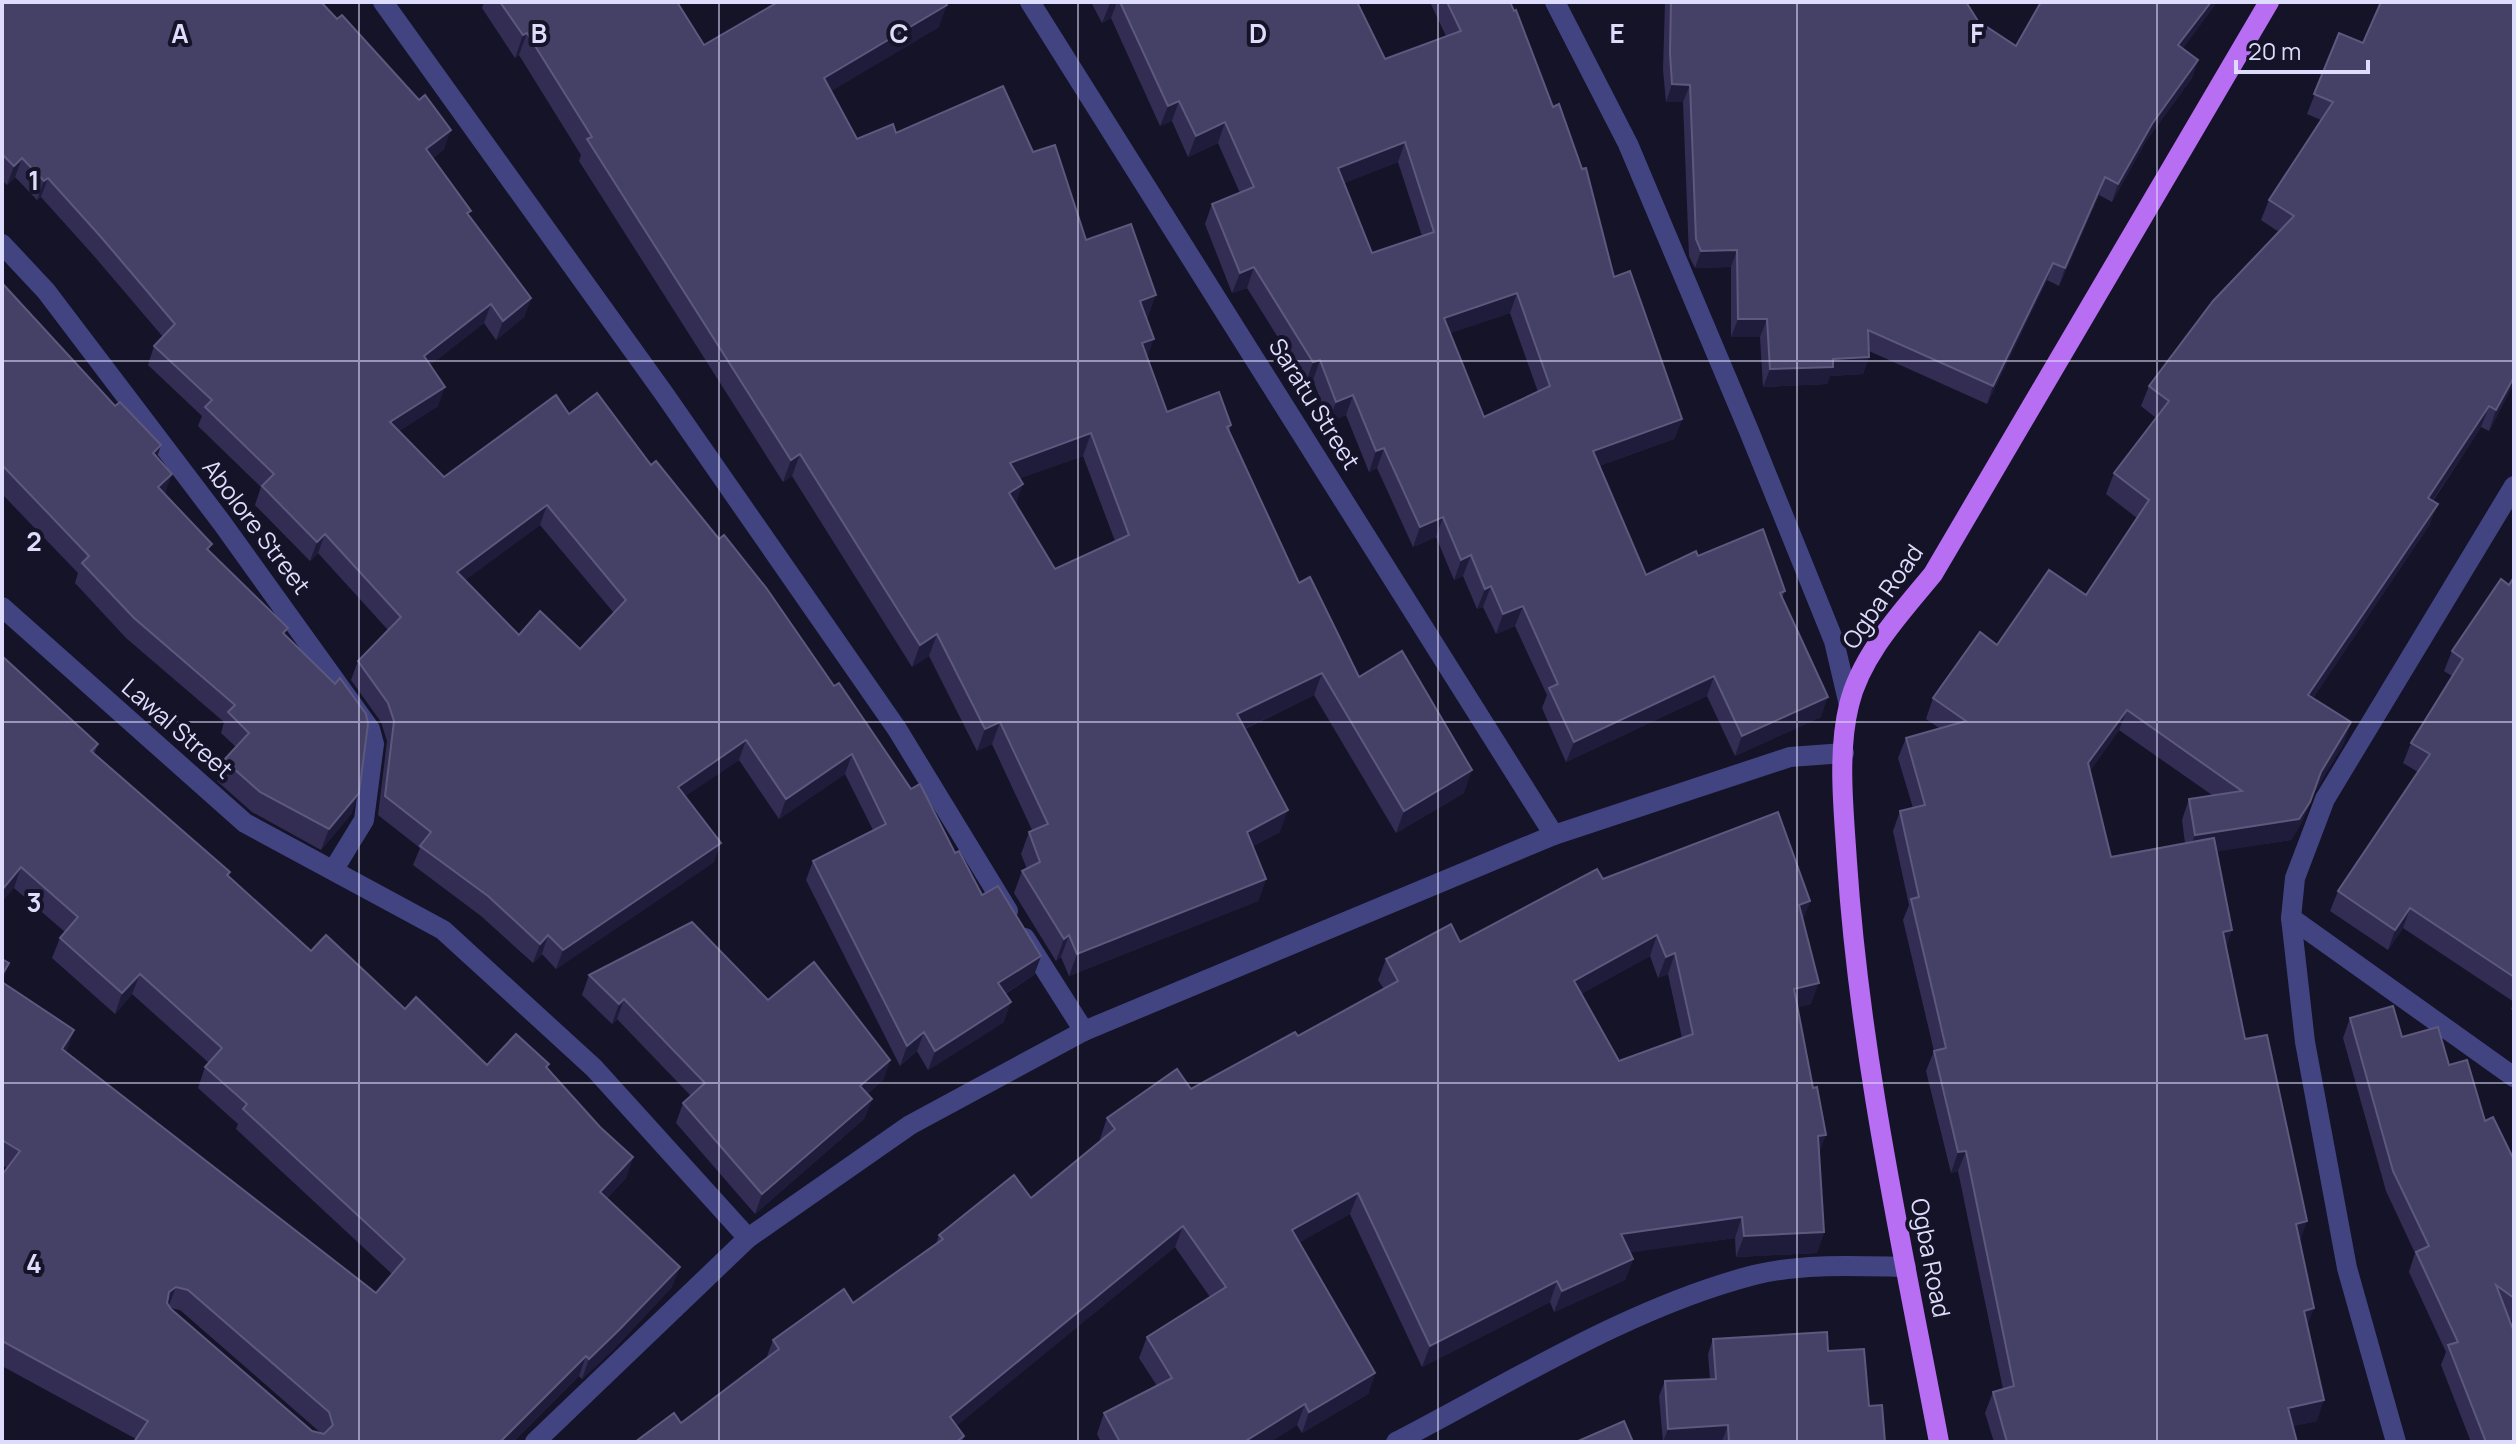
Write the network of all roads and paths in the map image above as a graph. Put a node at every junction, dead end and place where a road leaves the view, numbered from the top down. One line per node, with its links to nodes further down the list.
1 (383, 2): 13 (street)
2 (1030, 2): 10 (street, Saratu Street)
3 (1555, 2): 8 (street)
4 (2269, 2): 8 (main road, Ogba Road)
5 (2, 244): 11 (street, Abolore Street)
6 (2514, 486): 12 (street)
7 (2, 607): 11 (street, Lawal Street)
8 (1849, 705): 9 (main road, Ogba Road)
9 (1844, 753): 10 (street); 16 (main road, Ogba Road)
10 (1554, 835): 13 (street)
11 (334, 869): 15 (street, Lawal Street)
12 (2291, 918): 14 (street); 20 (street)
13 (1084, 1031): 15 (street)
14 (2514, 1077)
15 (748, 1238): 17 (street)
16 (1906, 1267): 18 (street); 19 (main road, Ogba Road)
17 (535, 1442)
18 (1396, 1442)
19 (1939, 1442)
20 (2396, 1442)

